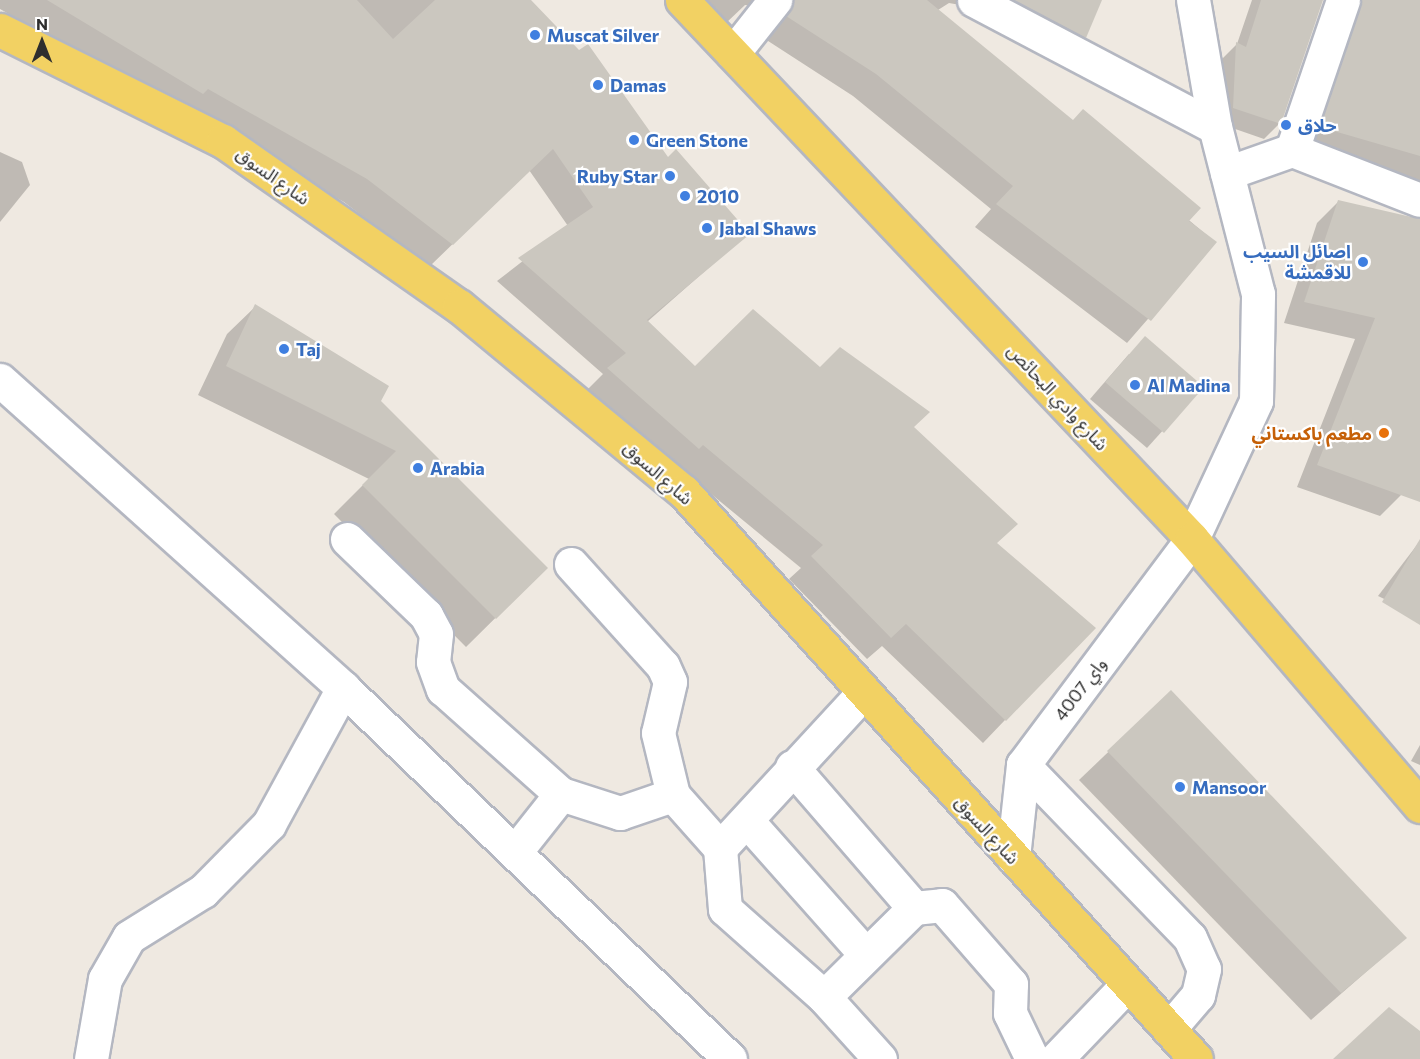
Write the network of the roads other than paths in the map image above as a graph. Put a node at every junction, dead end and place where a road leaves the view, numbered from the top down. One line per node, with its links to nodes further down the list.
1 (682, 0): 7 (main road, شارع وادي البحائص)
2 (775, 0): 7 (street)
3 (974, 0): 8 (street)
4 (1193, 0): 8 (street, واي 4007)
5 (1342, 0): 9 (street)
6 (0, 30): 17 (main road, شارع السوق)
7 (733, 53): 14 (main road, شارع وادي البحائص)
8 (1215, 127): 10 (street, واي 4007)
9 (1292, 150): 10 (street); 11 (street)
10 (1227, 173): 14 (street, واي 4007)
11 (1420, 200)
12 (0, 380): 16 (street)
13 (347, 539): 20 (street)
14 (1191, 539): 18 (street, واي 4007); 22 (main road, شارع وادي البحائص)
15 (571, 564): 21 (street)
16 (344, 688): 25 (street); 32 (street)
17 (862, 694): 19 (street); 26 (main road, شارع السوق)
18 (1023, 765): 26 (street); 31 (street)
19 (792, 767): 23 (street); 27 (street)
20 (561, 794): 21 (street); 25 (street)
21 (673, 795): 24 (street)
22 (1420, 806)
23 (748, 822): 24 (street); 28 (street)
24 (720, 848): 30 (street)
25 (515, 852): 33 (street)
26 (1013, 857): 29 (main road, شارع السوق)
27 (914, 908): 28 (street); 35 (street)
28 (865, 954): 30 (street)
29 (1128, 984): 31 (main road, شارع السوق); 36 (street)
30 (824, 997): 34 (street)
31 (1169, 1029): 37 (main road, شارع السوق)
32 (91, 1059)
33 (730, 1059)
34 (880, 1059)
35 (1032, 1059)
36 (1056, 1059)
37 (1196, 1059)

